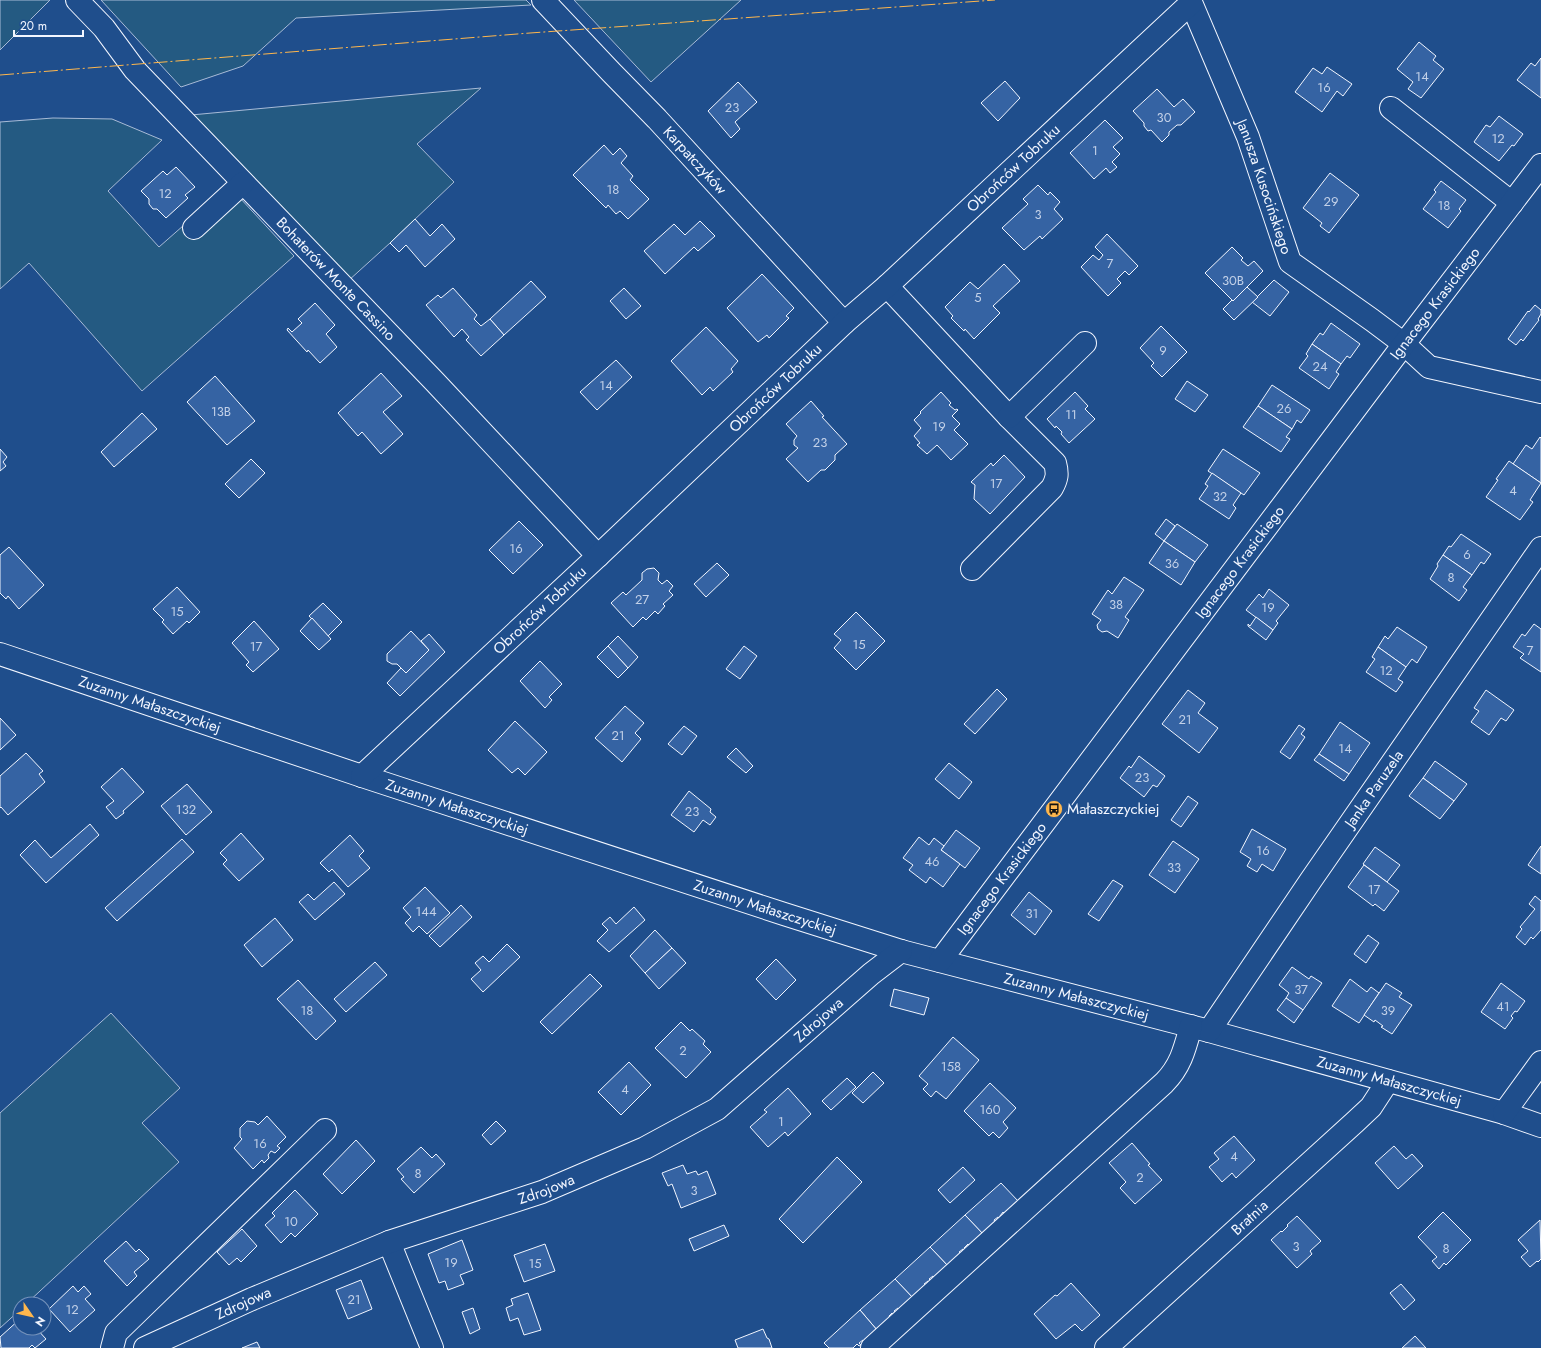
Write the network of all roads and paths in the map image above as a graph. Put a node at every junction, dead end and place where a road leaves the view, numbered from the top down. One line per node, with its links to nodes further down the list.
1 (77, 0): 6 (street, Bohaterów Monte Cassino)
2 (543, 0): 10 (street, Karpatczyków)
3 (1191, 2): 9 (street, Obrońców Tobruku); 12 (street, Janusza Kusocińskiego)
4 (1391, 108): 7 (street)
5 (1541, 165): 7 (street, Ignacego Krasickiego)
6 (243, 183): 8 (street); 16 (street, Bohaterów Monte Cassino)
7 (1512, 202): 12 (street, Ignacego Krasickiego)
8 (194, 228)
9 (887, 286): 10 (street, Obrońców Tobruku); 14 (street)
10 (844, 323): 16 (street, Obrońców Tobruku)
11 (1086, 343): 14 (street)
12 (1404, 344): 13 (street, Janusza Kusocińskiego); 21 (street, Ignacego Krasickiego)
13 (1541, 392)
14 (1009, 417): 17 (street)
15 (1541, 548): 22 (street, Janka Paruzela)
16 (598, 556): 19 (street, Obrońców Tobruku)
17 (972, 569)
18 (0, 654): 19 (street, Zuzanny Małaszczyckiej)
19 (362, 776): 20 (street, Zuzanny Małaszczyckiej)
20 (901, 951): 21 (street, Zuzanny Małaszczyckiej); 28 (street, Zdrojowa)
21 (940, 961): 22 (street, Zuzanny Małaszczyckiej)
22 (1200, 1029): 24 (street, Zuzanny Małaszczyckiej); 32 (street)
23 (1541, 1062): 25 (street)
24 (1388, 1081): 25 (street, Zuzanny Małaszczyckiej); 33 (street, Bratnia)
25 (1504, 1113): 26 (street, Zuzanny Małaszczyckiej)
26 (1541, 1126)
27 (325, 1130): 29 (street)
28 (389, 1242): 30 (street, Zdrojowa); 31 (street)
29 (112, 1348)
30 (145, 1348)
31 (432, 1348)
32 (872, 1348)
33 (1106, 1348)

